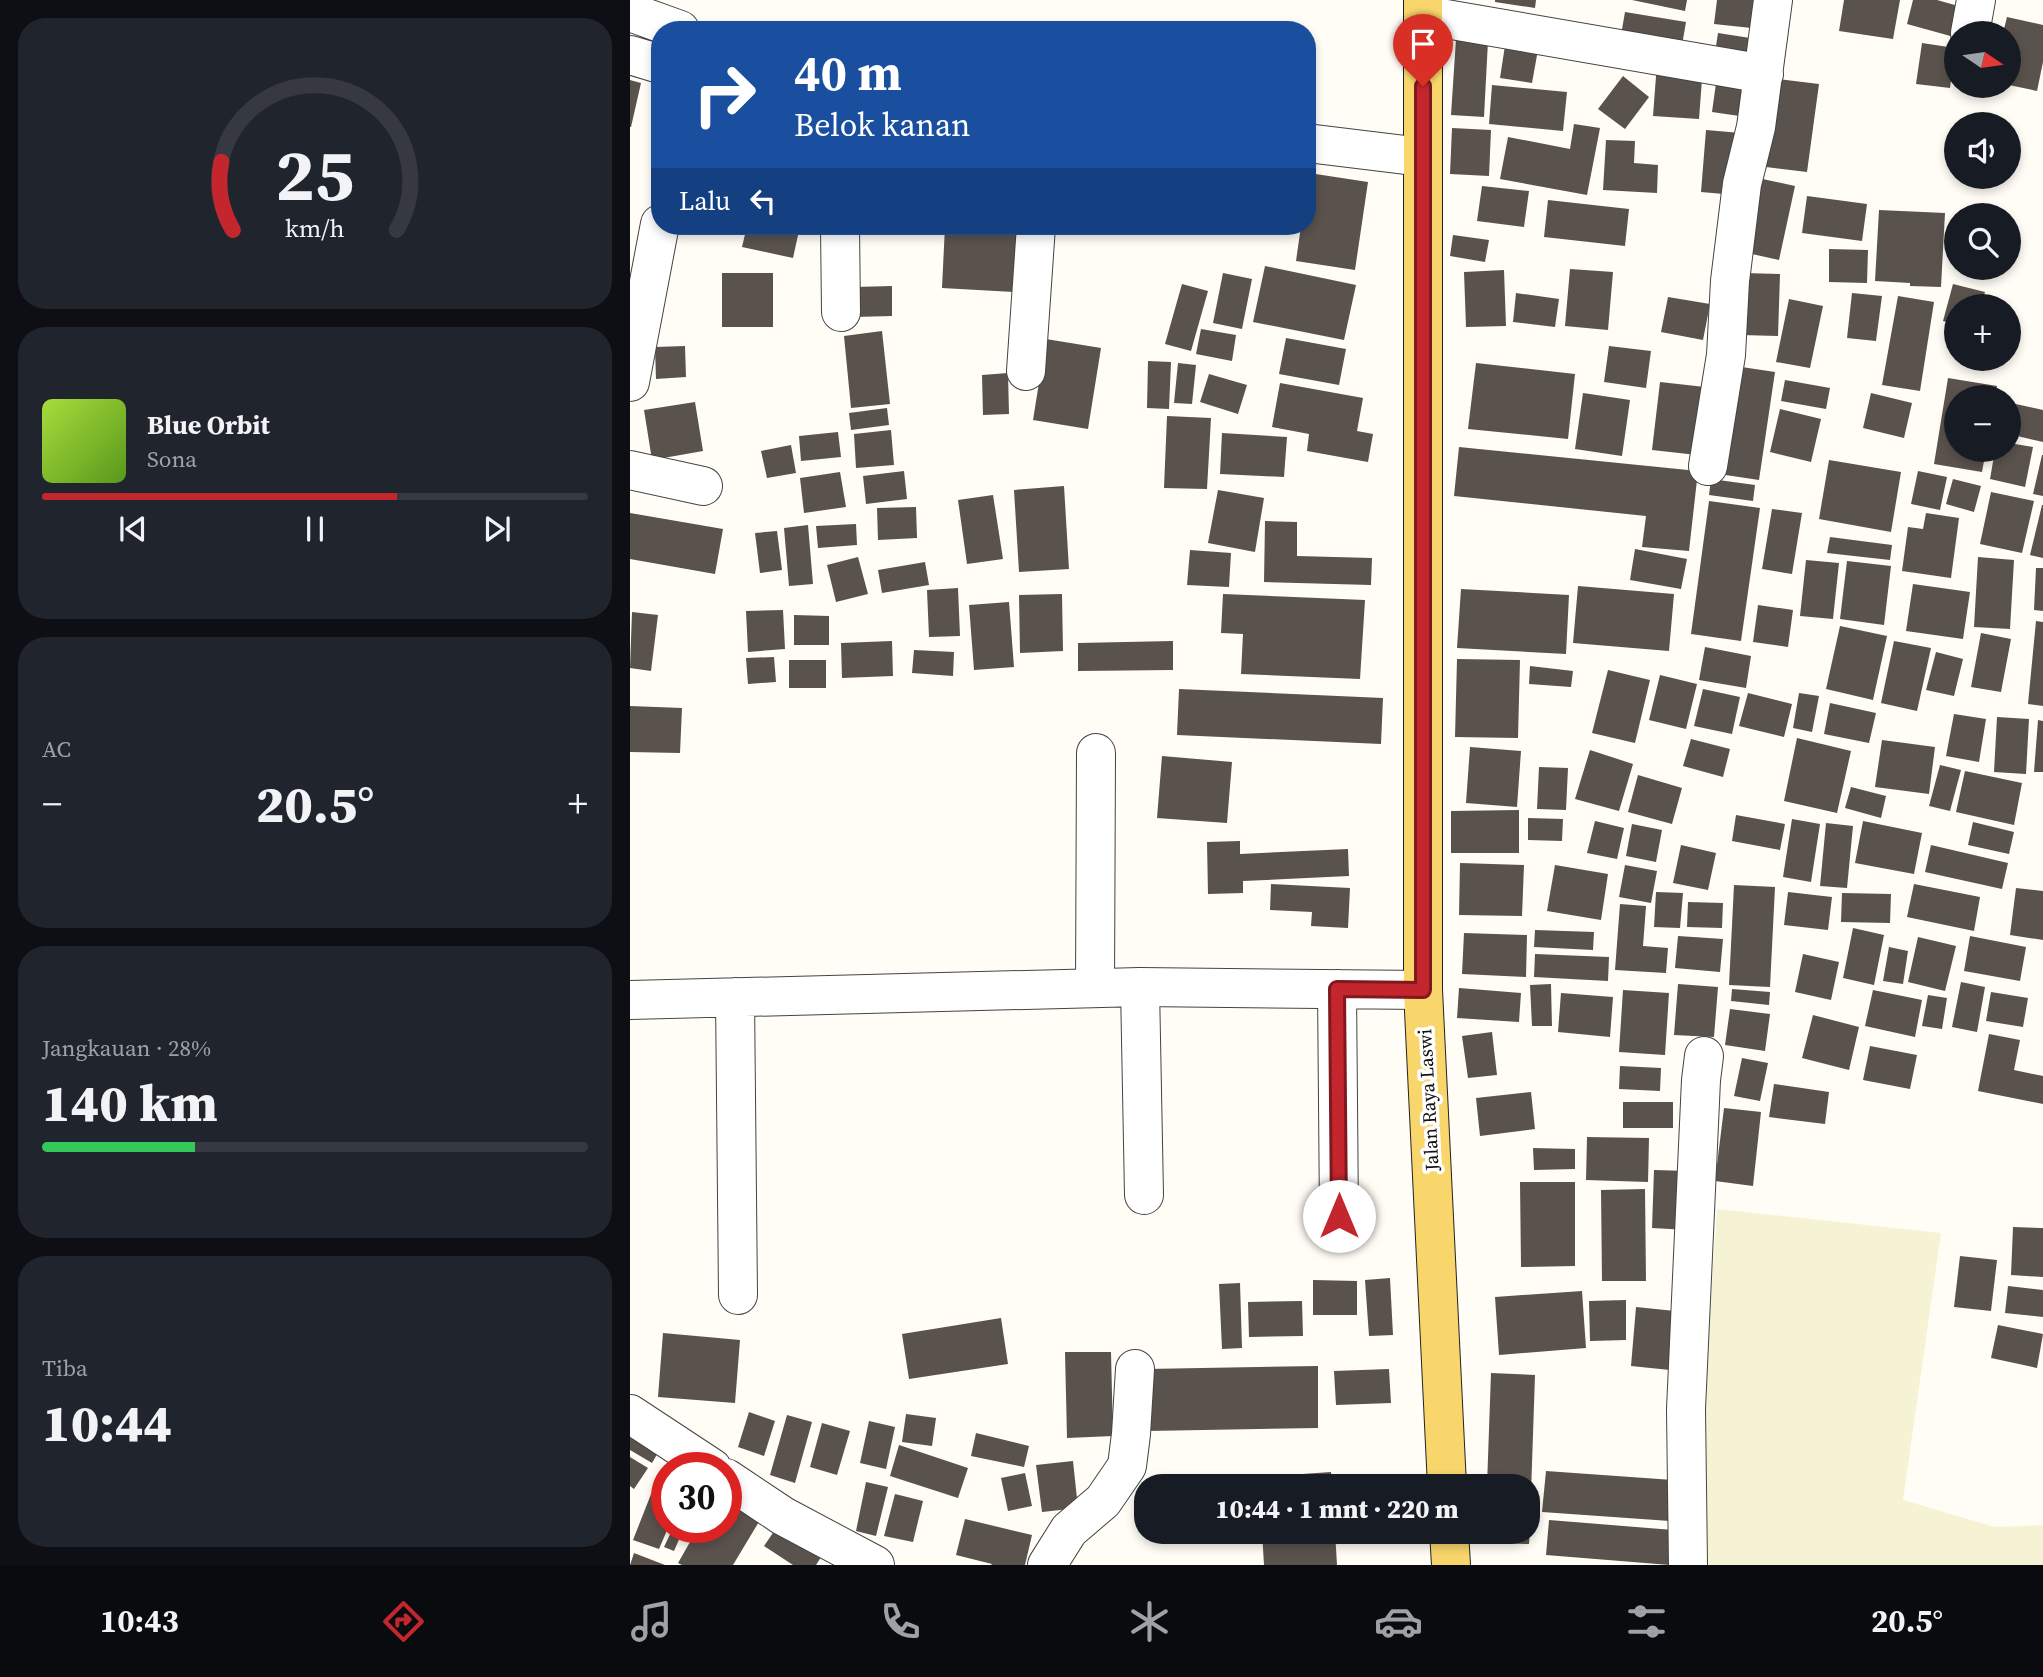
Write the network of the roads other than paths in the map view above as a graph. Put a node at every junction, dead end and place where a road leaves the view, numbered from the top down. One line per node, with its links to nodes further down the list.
1 (1773, 0): 9 (street)
2 (1976, 0): 6 (street)
3 (1423, 7): 9 (street); 11 (main road, Jalan Raya Laswi)
4 (630, 12): 5 (street)
5 (655, 21)
6 (1972, 21)
7 (630, 55): 8 (street)
8 (651, 61)
9 (1764, 74): 18 (street)
10 (1316, 144): 11 (street)
11 (1422, 157): 25 (main road, Jalan Raya Laswi)
12 (658, 235): 17 (street)
13 (840, 235): 15 (street)
14 (1035, 235): 16 (street)
15 (841, 312)
16 (1026, 371)
17 (630, 382)
18 (1708, 467)
19 (630, 470): 20 (street)
20 (703, 486)
21 (1096, 753): 23 (street)
22 (1140, 987): 23 (street); 24 (street); 29 (street)
23 (1095, 988): 26 (street)
24 (1337, 989): 25 (street); 30 (street)
25 (1423, 990): 35 (main road, Jalan Raya Laswi)
26 (735, 997): 27 (street); 31 (street)
27 (630, 1000)
28 (1704, 1056): 41 (street)
29 (1144, 1195)
30 (1339, 1216)
31 (738, 1294)
32 (1135, 1369): 39 (street)
33 (630, 1414): 34 (street)
34 (688, 1452)
35 (1446, 1474)
36 (742, 1489): 38 (street)
37 (1450, 1544): 40 (main road)
38 (875, 1565)
39 (1047, 1565)
40 (1451, 1565)
41 (1688, 1565)

